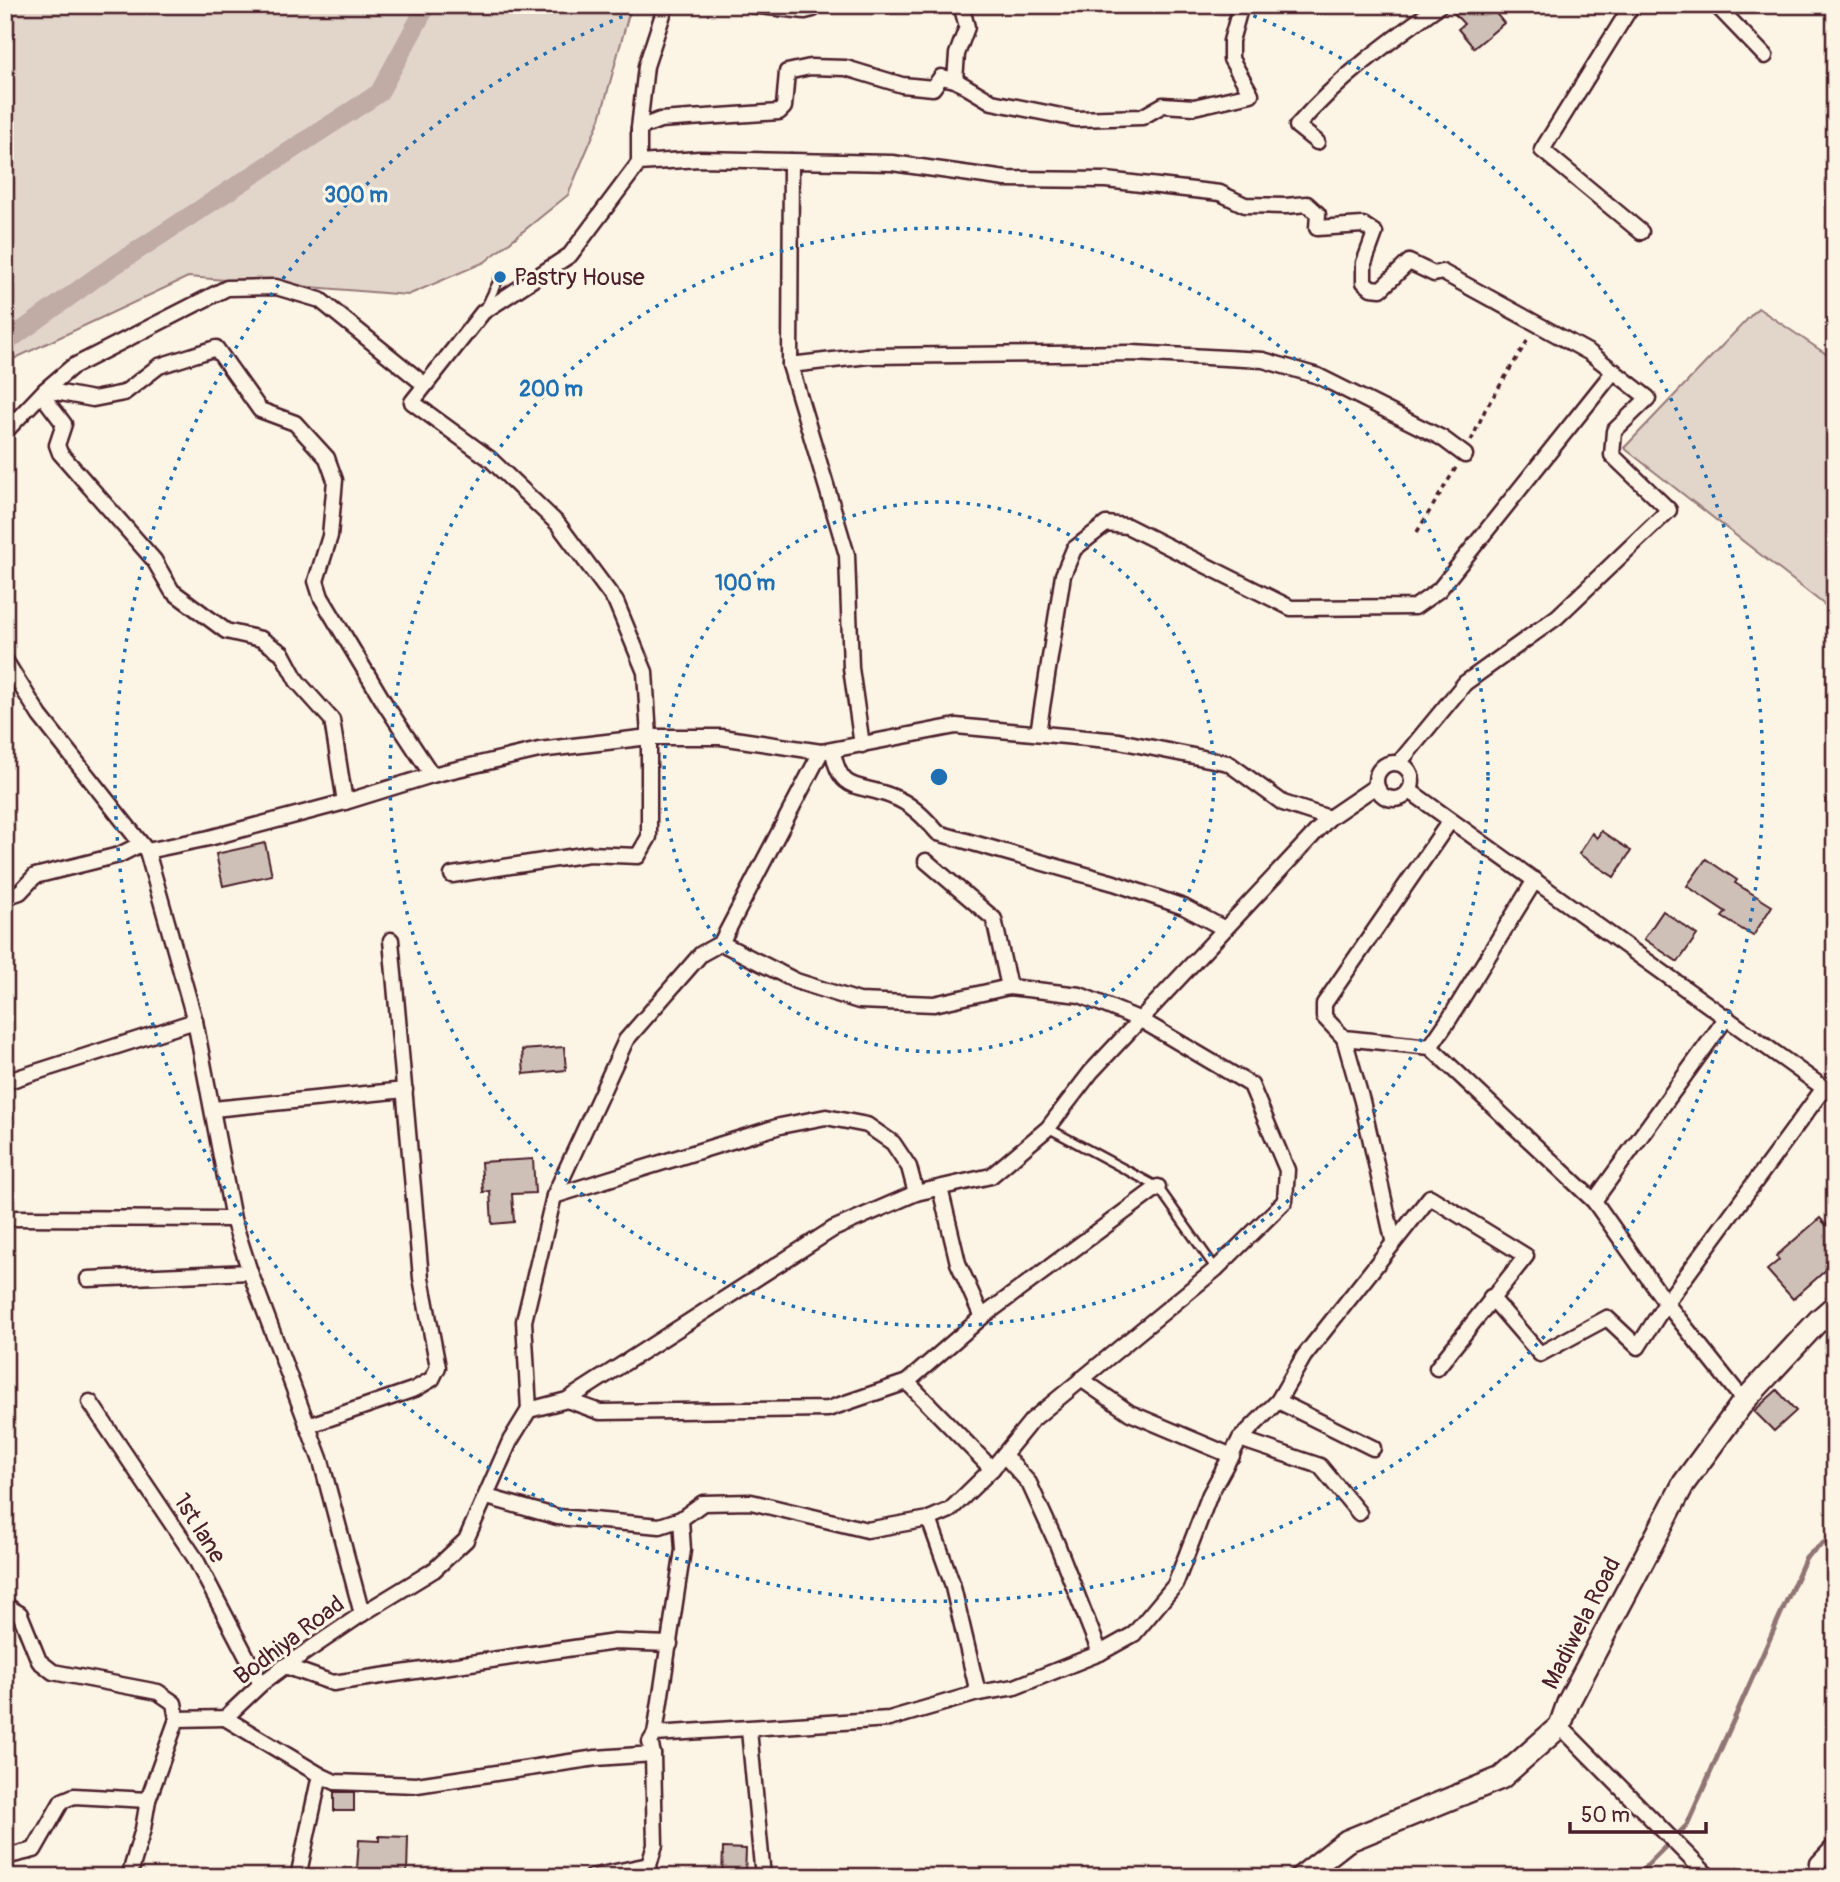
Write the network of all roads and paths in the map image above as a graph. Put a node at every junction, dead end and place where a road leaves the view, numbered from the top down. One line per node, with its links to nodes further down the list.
1 (666, 5): 11 (street)
2 (751, 5): 3 (street)
3 (816, 5)
4 (961, 5): 10 (street)
5 (1241, 5): 10 (street)
6 (1440, 5): 12 (street)
7 (1716, 5): 9 (street)
8 (1631, 6): 15 (street)
9 (1765, 56)
10 (955, 80): 11 (street)
11 (639, 128): 14 (street)
12 (1317, 142)
13 (791, 161): 14 (street); 18 (street); 19 (street)
14 (639, 163): 17 (street)
15 (1641, 232)
16 (500, 277): 17 (lane)
17 (483, 312): 21 (street)
18 (1538, 325): 20 (street); 24 (path)
19 (790, 365): 24 (street); 29 (street)
20 (1614, 371): 27 (street); 31 (street)
21 (425, 385): 22 (street); 28 (street)
22 (43, 392): 23 (street); 32 (street); 35 (street)
23 (5, 432)
24 (1465, 455): 25 (path)
25 (1417, 532)
26 (5, 660): 38 (street)
27 (1038, 733): 29 (street); 36 (street)
28 (649, 737): 30 (street); 32 (street); 40 (street)
29 (862, 745): 30 (street)
30 (827, 752): 43 (street); 45 (street)
31 (1399, 763): 33 (street); 34 (street)
32 (432, 775): 35 (street)
33 (1376, 786): 34 (street); 36 (street)
34 (1409, 791): 37 (street)
35 (345, 802): 38 (street)
36 (1329, 817): 43 (street)
37 (1450, 821): 41 (street); 50 (street)
38 (144, 848): 42 (street); 49 (street)
39 (926, 862): 46 (street)
40 (452, 875)
41 (1535, 880): 47 (street); 51 (street)
42 (5, 897)
43 (1225, 929): 48 (street)
44 (391, 940): 53 (street)
45 (721, 943): 46 (street); 60 (street)
46 (1009, 987): 48 (street)
47 (1727, 1017): 54 (street); 61 (street)
48 (1141, 1020): 56 (street); 65 (street)
49 (195, 1021): 52 (street); 55 (street)
50 (1344, 1038): 51 (street); 64 (street)
51 (1430, 1047): 61 (street)
52 (5, 1082)
53 (405, 1090): 55 (street); 80 (street)
54 (1829, 1092): 69 (street)
55 (213, 1109): 63 (street)
56 (1048, 1128): 57 (lane); 58 (street)
57 (1158, 1187): 65 (lane); 71 (street)
58 (940, 1188): 59 (street); 71 (street)
59 (916, 1193): 60 (street); 75 (street)
60 (554, 1196): 79 (street)
61 (1594, 1201): 69 (street)
62 (5, 1218): 63 (street)
63 (233, 1219): 66 (street)
64 (1393, 1240): 68 (street); 76 (street)
65 (1216, 1269): 73 (street)
66 (250, 1272): 67 (street); 80 (street)
67 (88, 1279)
68 (1492, 1297): 69 (street); 72 (street)
69 (1666, 1304): 77 (street)
70 (1835, 1306): 77 (main road, Madiwela Road)
71 (982, 1317): 74 (street)
72 (1437, 1367)
73 (1081, 1379): 83 (street); 84 (street)
74 (907, 1382): 75 (street); 85 (street)
75 (567, 1400): 79 (street)
76 (1278, 1401): 81 (street); 82 (street)
77 (1744, 1401): 99 (main road, Madiwela Road)
78 (90, 1402): 95 (street, 1st lane)
79 (529, 1410): 86 (street, Bodhiya Road)
80 (307, 1426): 91 (street)
81 (1240, 1439): 84 (street); 87 (street)
82 (1373, 1448)
83 (1004, 1455): 85 (street); 93 (street)
84 (1233, 1456): 93 (street)
85 (992, 1469): 88 (street)
86 (486, 1497): 89 (street); 91 (street, Bodhiya Road)
87 (1359, 1513)
88 (929, 1519): 89 (street); 96 (street)
89 (681, 1520): 92 (street)
90 (5, 1605): 98 (street)
91 (362, 1614): 94 (street, Bodhiya Road)
92 (670, 1644): 94 (street); 101 (street)
93 (1100, 1653): 96 (street)
94 (285, 1666): 95 (street, Bodhiya Road)
95 (261, 1685): 97 (street, Bodhiya Road)
96 (978, 1693): 100 (street)
97 (226, 1718): 98 (street, Bodhiya Road); 103 (street)
98 (177, 1719): 104 (street)
99 (1560, 1726): 111 (main road, Madiwela Road); 112 (street)
100 (750, 1730): 101 (street); 110 (street)
101 (655, 1734): 102 (street)
102 (653, 1754): 103 (street); 109 (street)
103 (320, 1775): 108 (street)
104 (148, 1800): 106 (street); 107 (street)
105 (1835, 1845): 113 (street)
106 (5, 1857)
107 (129, 1877)
108 (298, 1877)
109 (591, 1877)
110 (763, 1877)
111 (1301, 1877)
112 (1709, 1877)
113 (1817, 1877)

